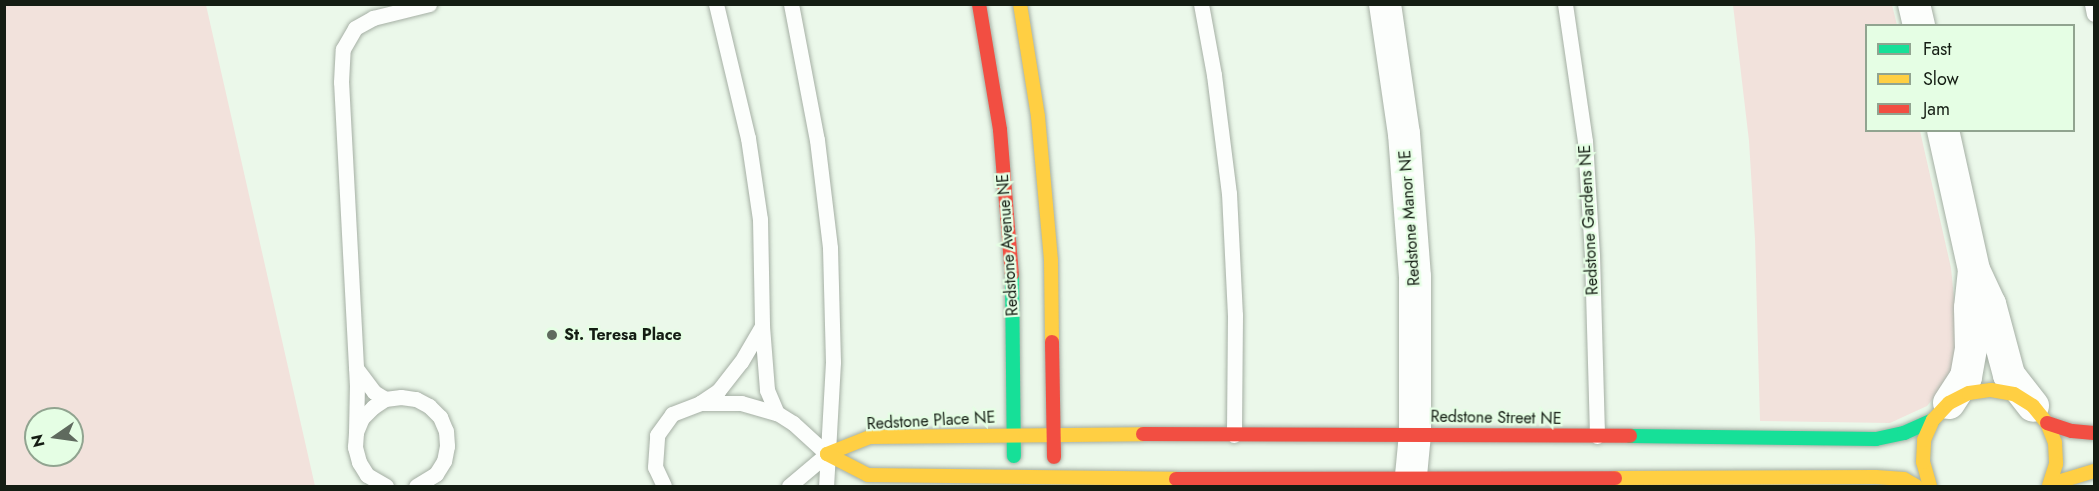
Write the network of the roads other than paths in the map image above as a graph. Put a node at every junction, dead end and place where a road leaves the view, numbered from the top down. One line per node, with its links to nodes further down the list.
1 (429, 4): 16 (lane)
2 (716, 4): 15 (lane)
3 (791, 4): 29 (lane)
4 (1201, 4): 27 (lane)
5 (1385, 4): 26 (street, Redstone Manor NE)
6 (1565, 4): 28 (lane, Redstone Gardens NE)
7 (1914, 4): 12 (street)
8 (2092, 4): 11 (lane)
9 (1025, 6): 10 (street); 25 (street)
10 (981, 11): 24 (street, Redstone Avenue NE)
11 (2094, 14)
12 (1919, 24)
13 (1943, 132): 14 (street)
14 (1974, 270): 19 (street); 21 (street)
15 (762, 326): 18 (lane); 20 (lane)
16 (356, 368): 17 (lane); 22 (lane)
17 (386, 399): 22 (lane); 38 (lane)
18 (700, 404): 20 (lane); 39 (lane)
19 (1941, 412): 21 (street, Redstone Street NE); 28 (street, Redstone Street NE); 43 (street)
20 (777, 413): 29 (lane)
21 (2040, 415): 23 (street); 36 (street)
22 (356, 432): 37 (lane)
23 (2094, 433)
24 (1014, 434): 25 (street, Redstone Place NE); 29 (street, Redstone Place NE); 31 (street, Redstone Avenue NE)
25 (1055, 434): 27 (street, Redstone Street NE); 34 (street)
26 (1414, 434): 27 (street, Redstone Street NE); 28 (street, Redstone Street NE); 32 (street, Redstone Manor NE)
27 (1234, 435)
28 (1597, 436)
29 (827, 454): 31 (street); 40 (lane); 41 (lane)
30 (2094, 471): 36 (street)
31 (1013, 482): 34 (street)
32 (1410, 482): 33 (street); 35 (street)
33 (1604, 482): 42 (street)
34 (1053, 483): 35 (street)
35 (1231, 483)
36 (2050, 485)
37 (386, 486)
38 (416, 486)
39 (664, 486)
40 (789, 486)
41 (826, 486)
42 (1916, 486)
43 (1930, 486)

